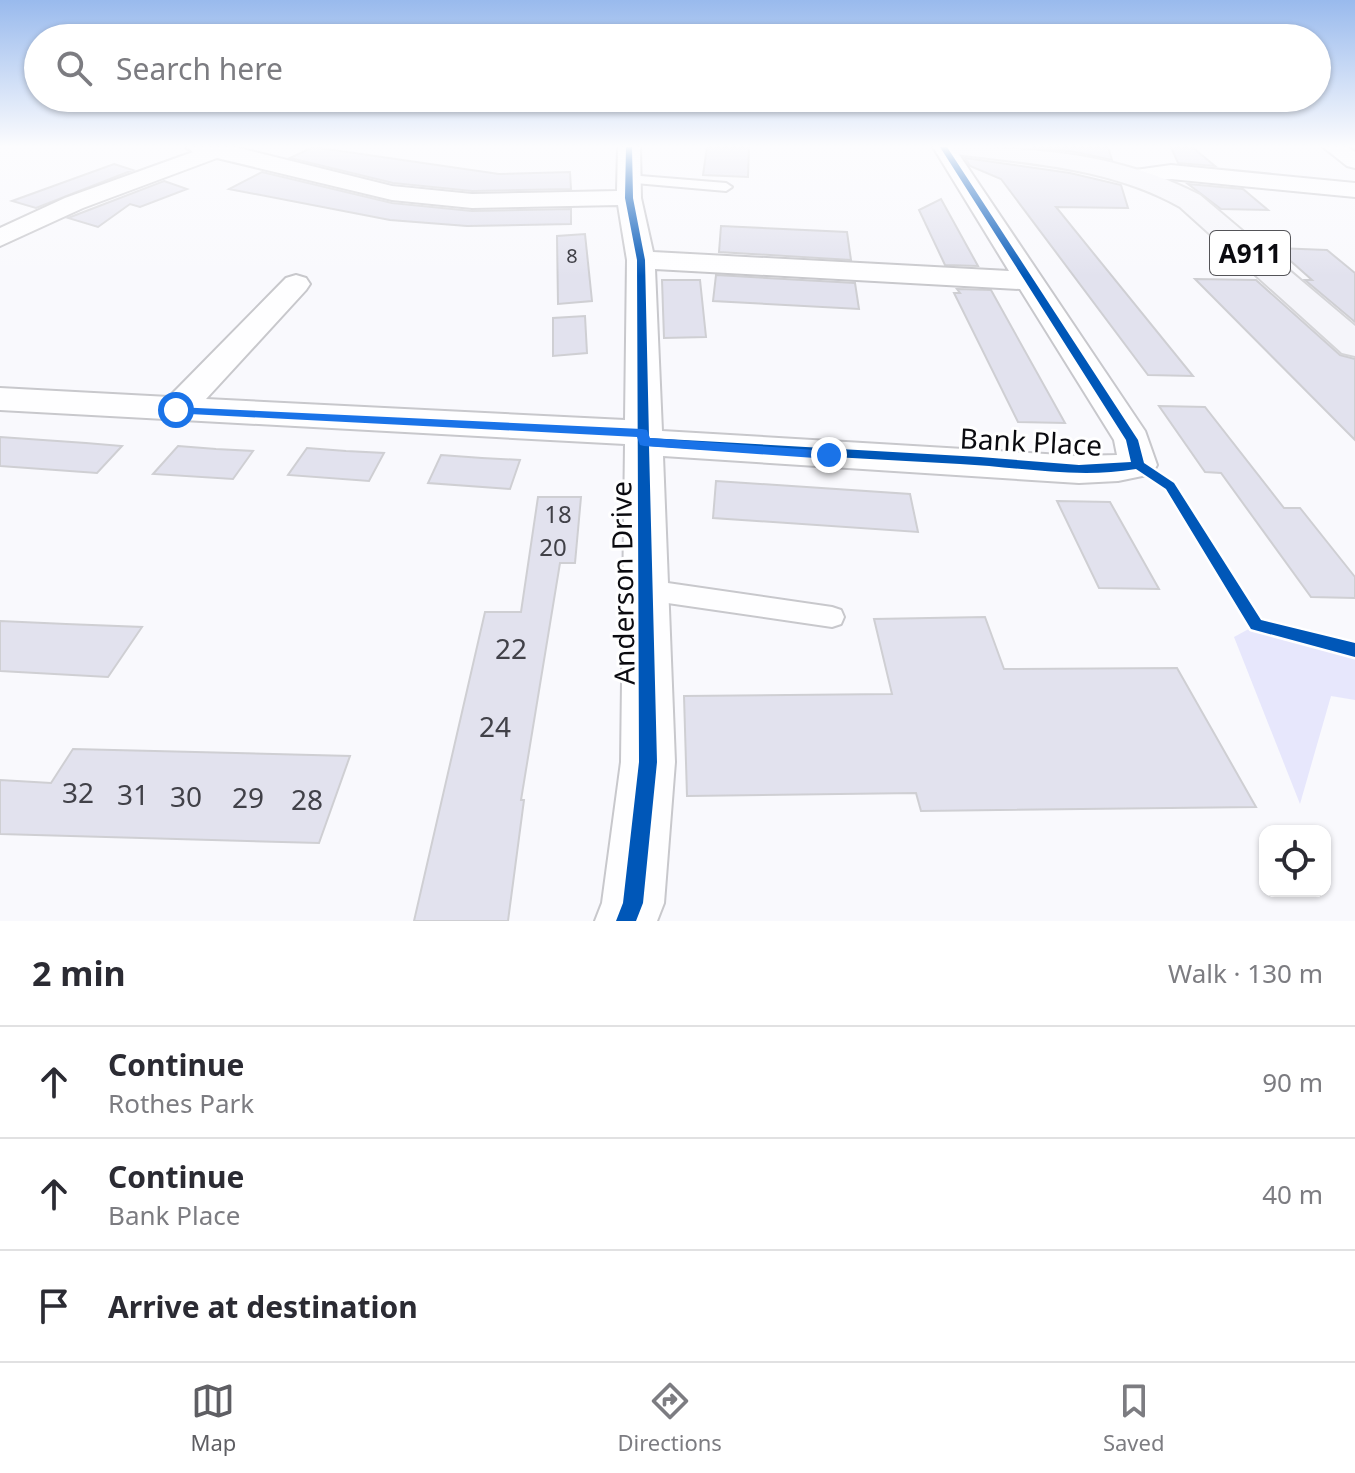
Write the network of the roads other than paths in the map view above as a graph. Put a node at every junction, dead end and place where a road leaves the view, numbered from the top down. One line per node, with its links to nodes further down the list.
1 (629, 189): 8 (street, Anderson Drive)
2 (108, 190): 7 (street)
3 (380, 190): 4 (street)
4 (616, 190)
5 (971, 190): 9 (street, Bank Place)
6 (1172, 190): 11 (main road, A911)
7 (0, 238)
8 (641, 260): 9 (street); 14 (street, Anderson Drive)
9 (1030, 281): 14 (street, Bank Place)
10 (296, 284): 13 (street)
11 (1355, 345)
12 (0, 399): 13 (street)
13 (176, 410): 14 (street)
14 (643, 437): 15 (street, Anderson Drive)
15 (647, 590): 16 (lane); 17 (street, Anderson Drive)
16 (832, 617)
17 (626, 921)

